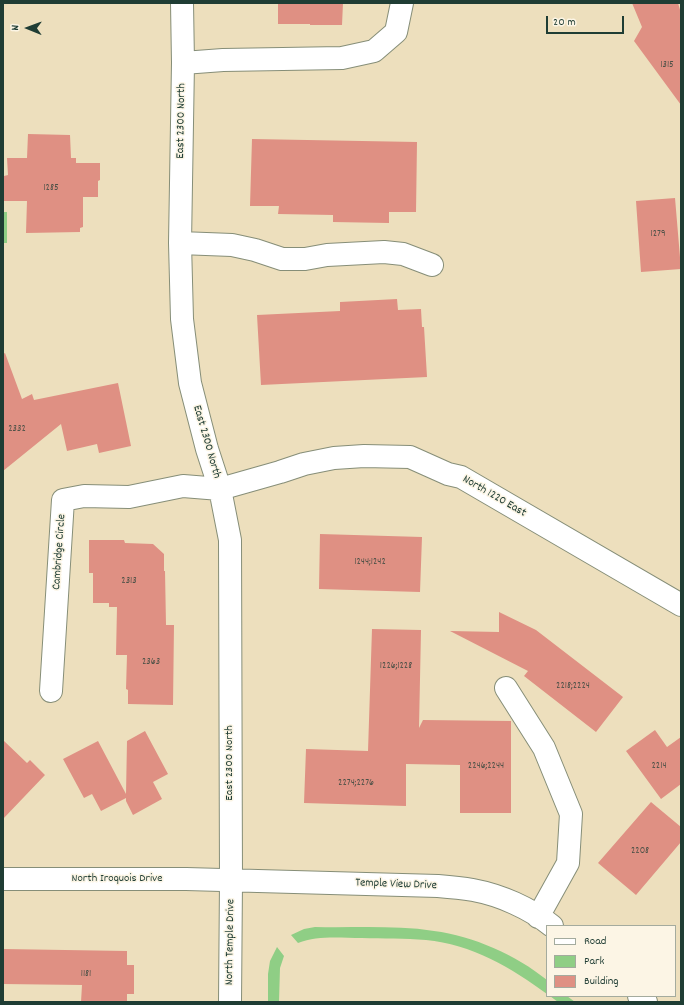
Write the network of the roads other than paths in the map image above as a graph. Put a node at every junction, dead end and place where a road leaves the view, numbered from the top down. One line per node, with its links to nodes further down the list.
1 (182, 3): 3 (street, East 2300 North)
2 (402, 3): 3 (street)
3 (183, 63): 4 (street, East 2300 North)
4 (180, 243): 5 (street); 6 (street, East 2300 North)
5 (432, 265)
6 (220, 489): 7 (street, North 1220 East); 9 (street, Cambridge Circle); 11 (street, East 2300 North)
7 (681, 605)
8 (506, 688): 12 (street)
9 (51, 692)
10 (3, 879): 11 (street, North Iroquois Drive)
11 (231, 881): 12 (street, Temple View Drive); 13 (street, North Temple Drive)
12 (545, 922)
13 (230, 1002)

